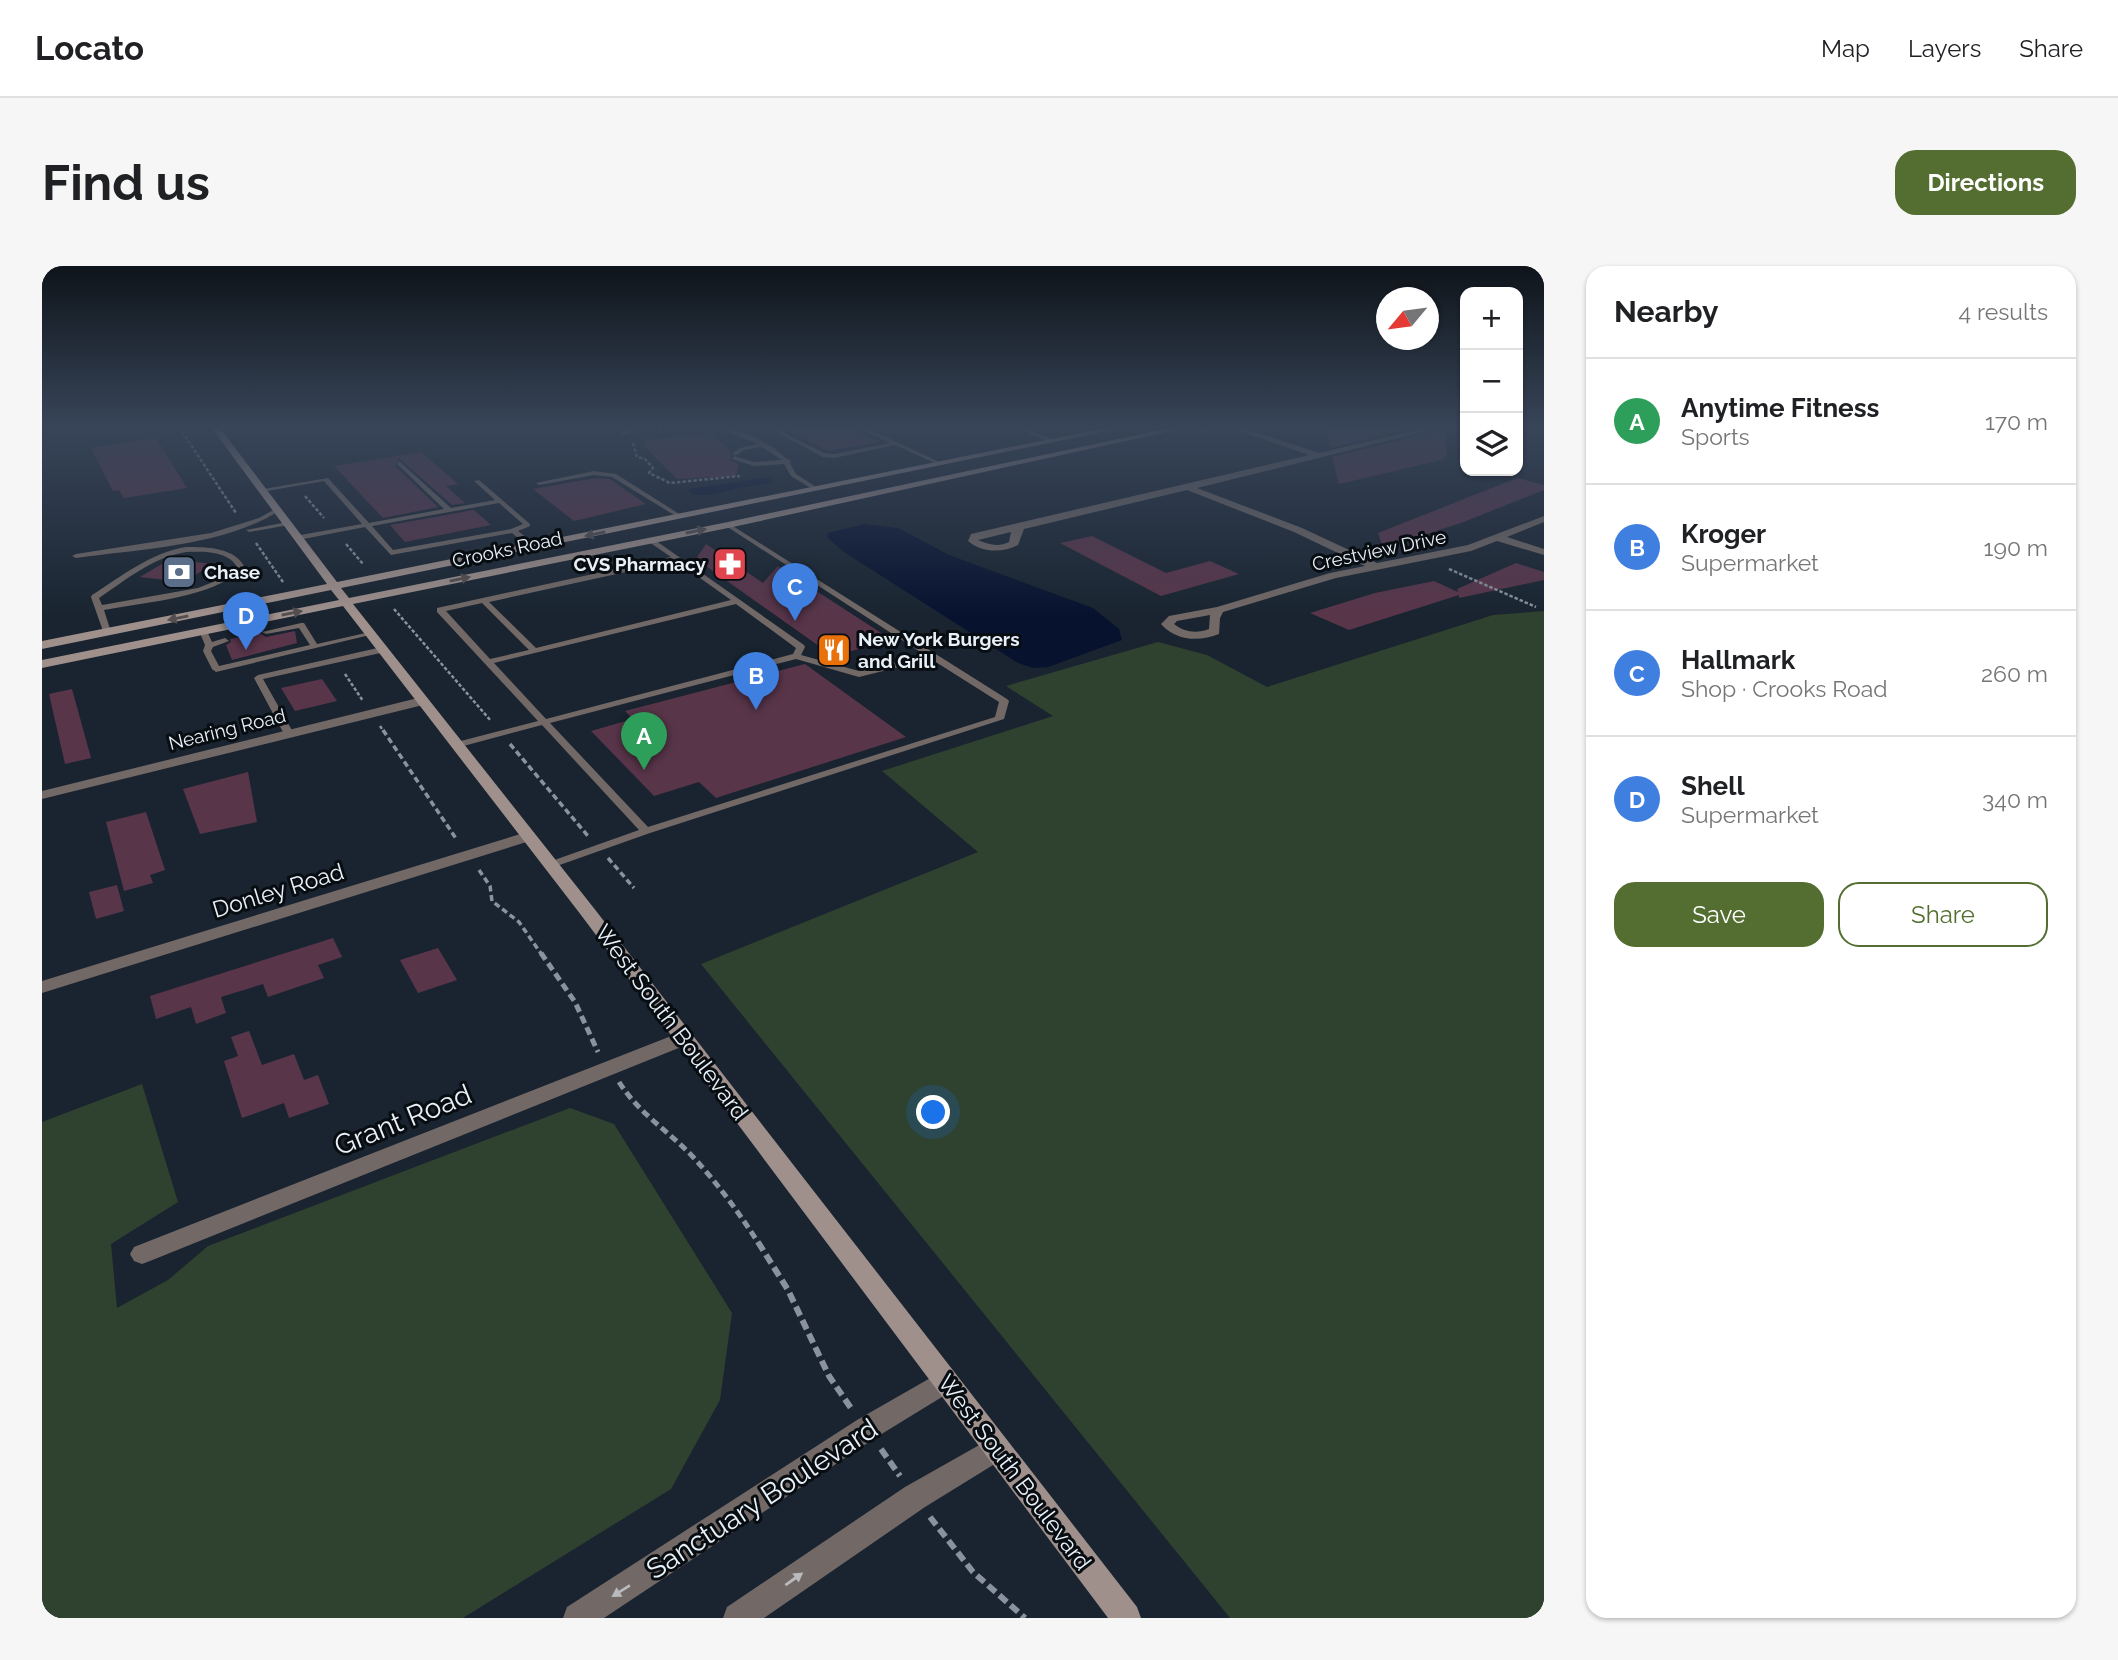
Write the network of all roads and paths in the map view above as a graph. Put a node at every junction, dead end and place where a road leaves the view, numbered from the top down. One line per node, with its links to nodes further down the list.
1 (221, 490): 16 (path)
2 (261, 490): 14 (main road, West South Boulevard)
3 (301, 490): 19 (path)
4 (336, 490): 22 (lane)
5 (428, 490): 15 (lane)
6 (488, 490): 12 (lane)
7 (638, 490): 18 (lane)
8 (811, 490): 13 (main road, Crooks Road)
9 (887, 490): 17 (main road, Crooks Road)
10 (1174, 490): 24 (street)
11 (1195, 490): 39 (street)
12 (500, 500): 15 (lane); 25 (lane)
13 (765, 500): 17 (main road); 18 (main road, Crooks Road)
14 (277, 510): 21 (main road, West South Boulevard); 27 (lane)
15 (449, 510): 22 (lane)
16 (237, 514)
17 (774, 515): 23 (main road, Crooks Road)
18 (681, 517): 33 (main road, Crooks Road, one-way to 33)
19 (324, 518)
20 (1544, 519): 29 (street, Crestview Drive)
21 (287, 524): 27 (lane); 28 (main road, West South Boulevard)
22 (367, 525): 25 (lane); 28 (lane)
23 (728, 525): 31 (main road, Crooks Road, one-way to 23); 65 (lane)
24 (1021, 527)
25 (513, 531): 33 (lane)
26 (250, 534): 43 (path)
27 (194, 538): 30 (lane)
28 (298, 538): 44 (main road, West South Boulevard)
29 (1498, 538): 35 (street); 39 (street, Crestview Drive)
30 (183, 539): 34 (lane); 36 (lane)
31 (652, 540): 37 (lane); 42 (main road, Crooks Road, one-way to 31)
32 (346, 544): 41 (path)
33 (534, 547): 40 (main road, Crooks Road)
34 (186, 549): 50 (lane); 50 (lane)
35 (1544, 552)
36 (75, 556)
37 (678, 558): 45 (lane); 46 (lane)
38 (1439, 564): 49 (path)
39 (1376, 567): 52 (street, Crestview Drive)
40 (430, 568): 42 (main road); 44 (main road, Crooks Road)
41 (368, 571)
42 (431, 585): 47 (main road, Crooks Road)
43 (287, 587)
44 (335, 587): 47 (main road, West South Boulevard); 48 (main road, Crooks Road)
45 (484, 601): 63 (lane); 66 (lane)
46 (738, 601): 63 (lane); 64 (lane)
47 (346, 602): 53 (main road, Crooks Road, one-way to 47); 57 (main road, West South Boulevard)
48 (245, 605): 53 (main road); 55 (main road, Crooks Road, one-way to 55)
49 (1536, 607)
50 (99, 608): 55 (lane)
51 (393, 608): 73 (path)
52 (1219, 610)
53 (237, 624): 54 (main road, Crooks Road)
54 (203, 631): 60 (lane); 67 (main road, Crooks Road)
55 (107, 632): 59 (main road, Crooks Road)
56 (266, 632): 61 (lane)
57 (370, 635): 61 (lane); 62 (main road, West South Boulevard)
58 (225, 641): 60 (lane)
59 (42, 645)
60 (209, 645): 61 (lane)
61 (315, 647)
62 (382, 650): 70 (main road, West South Boulevard); 74 (lane)
63 (535, 651): 66 (lane)
64 (796, 656): 65 (lane); 72 (lane)
65 (932, 656): 78 (lane)
66 (488, 662): 72 (lane)
67 (42, 664)
68 (339, 665): 69 (path)
69 (358, 694)
70 (422, 701): 74 (street, Nearing Road); 76 (main road, West South Boulevard)
71 (378, 723): 80 (path)
72 (544, 723): 76 (lane); 78 (lane)
73 (498, 727)
74 (289, 734): 77 (street, Nearing Road)
75 (508, 741): 81 (path)
76 (456, 745): 79 (main road, West South Boulevard)
77 (42, 795)
78 (646, 831): 83 (lane)
79 (527, 837): 83 (main road, West South Boulevard); 86 (street, Donley Road)
80 (457, 840)
81 (592, 841)
82 (608, 859): 85 (path)
83 (550, 865): 87 (main road, West South Boulevard)
84 (480, 871): 88 (path)
85 (634, 888)
86 (42, 987)
87 (684, 1038): 90 (street, Grant Road); 91 (main road, West South Boulevard)
88 (596, 1048)
89 (618, 1081): 92 (path)
90 (142, 1254)
91 (946, 1381): 94 (main road, West South Boulevard); 97 (street, Sanctuary Boulevard, one-way to 97)
92 (854, 1412)
93 (879, 1446): 95 (path)
94 (997, 1448): 98 (street, one-way to 94); 100 (main road, West South Boulevard)
95 (901, 1479)
96 (928, 1515): 99 (path)
97 (578, 1618)
98 (738, 1618)
99 (1025, 1618)
100 (1126, 1618)

